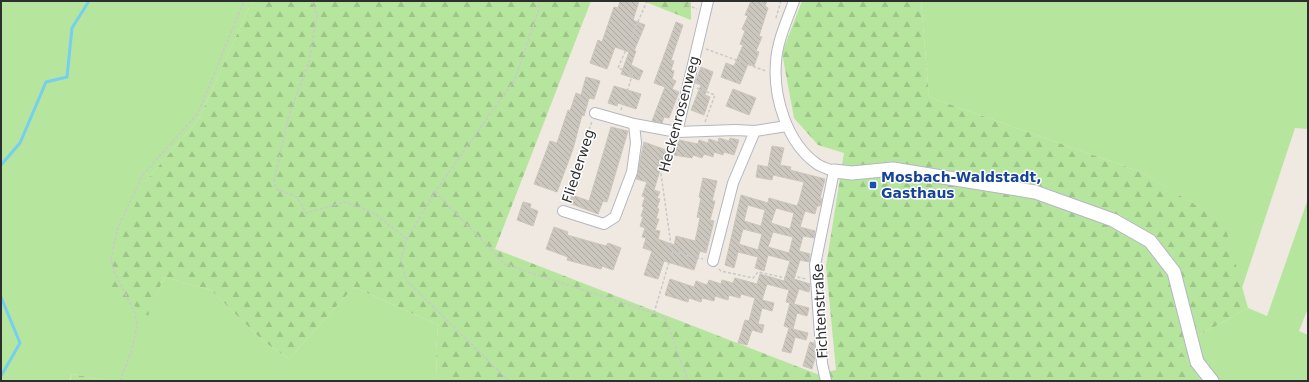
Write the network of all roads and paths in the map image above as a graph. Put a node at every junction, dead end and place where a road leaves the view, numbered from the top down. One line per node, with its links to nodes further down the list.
1 (244, 1): 27 (path)
2 (312, 1): 22 (path)
3 (540, 1): 20 (path)
4 (647, 1): 13 (path)
5 (678, 1): 8 (path)
6 (708, 1): 8 (street, Heckenrosenweg)
7 (794, 1): 15 (street)
8 (705, 13): 9 (street, Heckenrosenweg)
9 (697, 45): 10 (path); 11 (street, Heckenrosenweg)
10 (766, 71)
11 (688, 85): 16 (path); 18 (street, Heckenrosenweg)
12 (595, 112): 13 (street); 21 (path, Fliederweg)
13 (617, 119): 14 (street)
14 (634, 124): 18 (street); 21 (street, Fliederweg)
15 (787, 126): 17 (street); 19 (street)
16 (702, 131): 17 (street); 18 (street)
17 (755, 131): 24 (street)
18 (677, 132): 23 (path, Heckenrosenweg)
19 (834, 171): 25 (street, Fichtenstraße); 31 (street)
20 (434, 192): 22 (path); 26 (path)
21 (563, 211)
22 (407, 239): 28 (path)
23 (672, 252): 24 (path); 26 (path, Heckenrosenweg)
24 (713, 261): 25 (path)
25 (816, 282): 30 (street, Fichtenstraße)
26 (654, 313): 29 (path)
27 (120, 381)
28 (509, 381)
29 (688, 381)
30 (826, 381)
31 (1212, 381)

